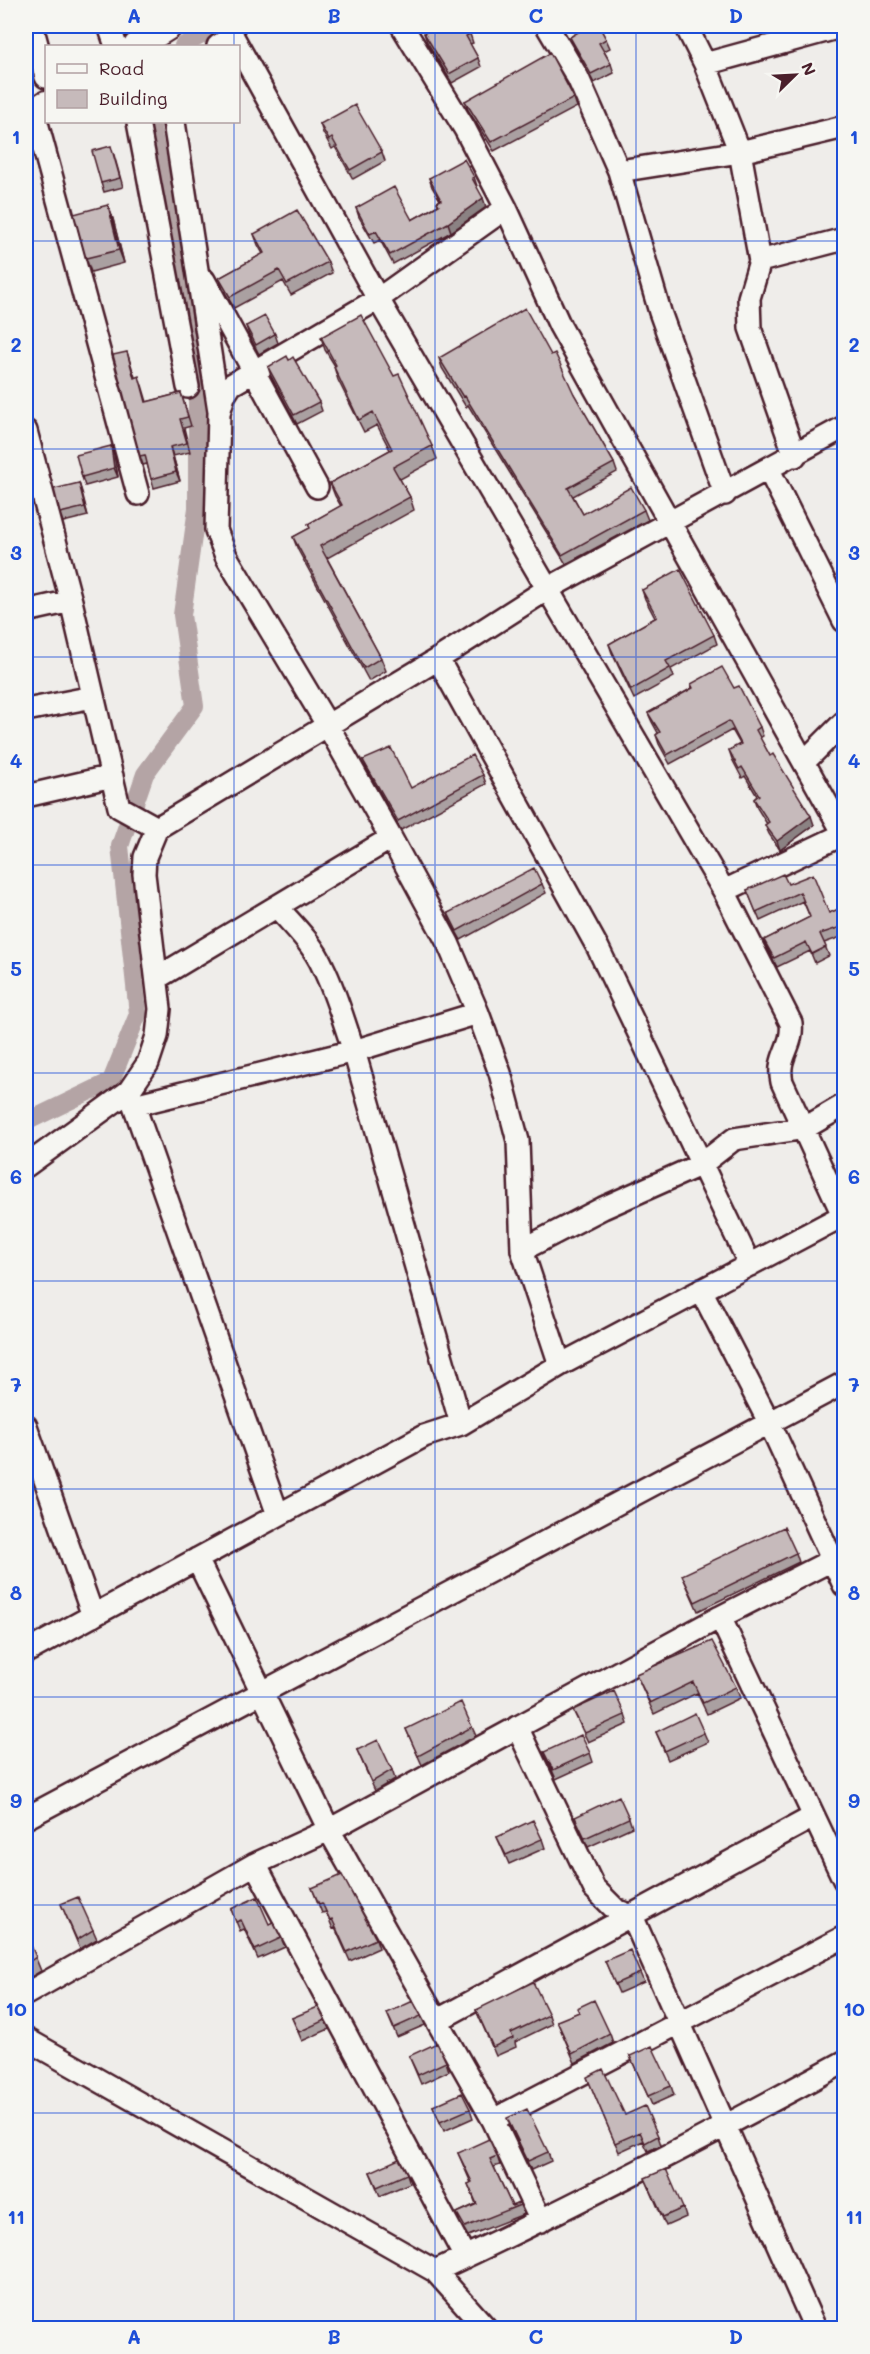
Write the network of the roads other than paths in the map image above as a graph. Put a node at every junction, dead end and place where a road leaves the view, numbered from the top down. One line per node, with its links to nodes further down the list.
1 (32, 26): 12 (street)
2 (109, 26): 8 (street)
3 (169, 26): 9 (main road)
4 (402, 26): 19 (street)
5 (547, 26): 18 (street)
6 (686, 26): 11 (street)
7 (844, 26): 11 (street)
8 (116, 45)
9 (139, 45)
10 (240, 56): 23 (street)
11 (705, 64): 17 (street)
12 (45, 73)
13 (36, 111): 32 (street)
14 (138, 123): 25 (street)
15 (174, 123): 22 (street)
16 (844, 127): 17 (street)
17 (740, 152): 18 (street); 21 (street)
18 (619, 171): 33 (street)
19 (506, 208): 23 (street); 34 (street)
20 (844, 239): 21 (street)
21 (760, 261): 29 (street)
22 (196, 266): 24 (street); 26 (street)
23 (378, 299): 24 (street); 35 (street)
24 (254, 369): 26 (street); 31 (street)
25 (188, 387)
26 (219, 413): 43 (street)
27 (844, 427): 29 (street)
28 (26, 431): 36 (street)
29 (795, 456): 30 (street)
30 (769, 470): 33 (street); 38 (street)
31 (317, 487)
32 (138, 494)
33 (725, 494): 34 (street)
34 (669, 524): 35 (street); 44 (street)
35 (549, 588): 39 (street); 50 (street)
36 (71, 601): 37 (street); 40 (street)
37 (26, 611)
38 (844, 621)
39 (438, 659): 43 (street); 58 (street)
40 (93, 697): 41 (street); 45 (street)
41 (26, 710)
42 (844, 722): 44 (street)
43 (328, 726): 47 (street); 49 (street)
44 (804, 762): 48 (street)
45 (112, 776): 46 (street); 47 (street)
46 (26, 796)
47 (153, 826): 52 (street)
48 (844, 834): 50 (street)
49 (392, 838): 51 (street); 53 (street)
50 (724, 891): 57 (street)
51 (277, 907): 52 (street); 54 (street)
52 (157, 978): 55 (street)
53 (478, 1013): 54 (street); 61 (street)
54 (354, 1051): 55 (street); 66 (street)
55 (132, 1098): 59 (street); 69 (street)
56 (844, 1105): 57 (street)
57 (805, 1128): 58 (street); 60 (street)
58 (702, 1164): 61 (street); 62 (street)
59 (26, 1166)
60 (844, 1215): 62 (street)
61 (522, 1250): 64 (street)
62 (750, 1265): 63 (street)
63 (701, 1290): 64 (street); 67 (street)
64 (560, 1365): 66 (street)
65 (844, 1383): 67 (street)
66 (461, 1424): 69 (street)
67 (770, 1424): 70 (street); 76 (street)
68 (26, 1426): 73 (street)
69 (278, 1515): 71 (street)
70 (839, 1557): 72 (street); 74 (street)
71 (197, 1559): 73 (street); 76 (street)
72 (844, 1585)
73 (93, 1616): 75 (street)
74 (720, 1617): 77 (street); 78 (street)
75 (26, 1652)
76 (263, 1694): 79 (street); 80 (street)
77 (517, 1727): 80 (street); 83 (street)
78 (813, 1817): 82 (street); 83 (street)
79 (26, 1818)
80 (329, 1830): 81 (street); 86 (street)
81 (255, 1864): 85 (street); 93 (street)
82 (844, 1880)
83 (632, 1916): 86 (street); 87 (street)
84 (844, 1936): 87 (street)
85 (26, 1994)
86 (438, 2020): 90 (street)
87 (680, 2024): 90 (street); 91 (street)
88 (26, 2039): 94 (street)
89 (844, 2061): 91 (street)
90 (493, 2120): 92 (street)
91 (725, 2127): 92 (street); 96 (street)
92 (541, 2221): 93 (street)
93 (465, 2257): 94 (street)
94 (435, 2271): 95 (street)
95 (486, 2328)
96 (815, 2328)

